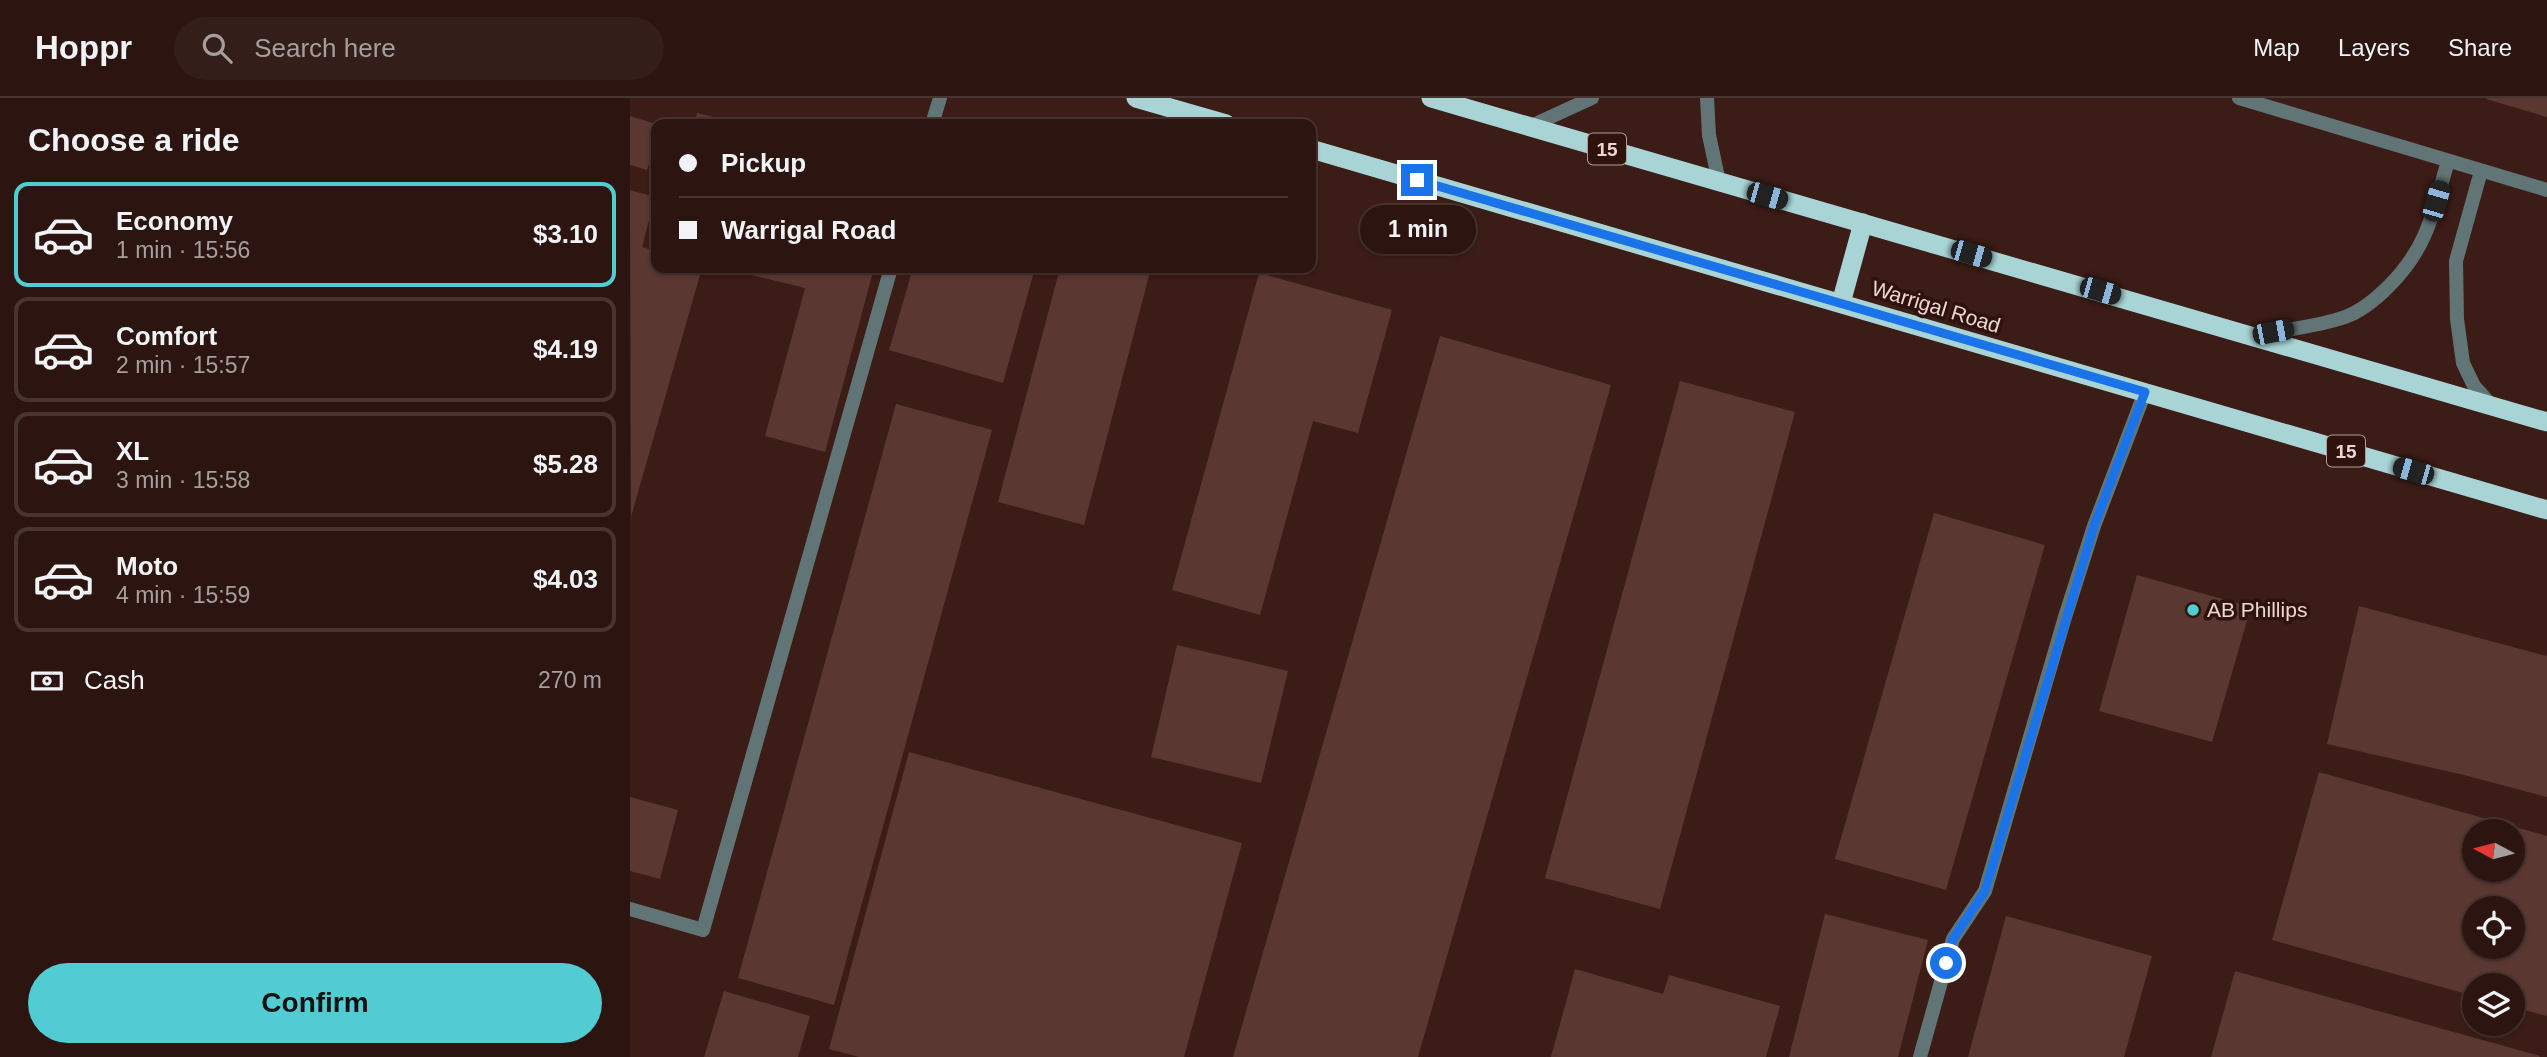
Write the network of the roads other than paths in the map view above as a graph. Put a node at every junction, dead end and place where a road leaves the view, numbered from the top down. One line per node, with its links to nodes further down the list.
1 (940, 98): 7 (street)
2 (1136, 98): 8 (highway)
3 (1431, 98): 9 (highway, 15)
4 (1592, 98): 9 (street)
5 (1707, 98): 13 (street)
6 (2239, 98): 11 (street)
7 (934, 119)
8 (1209, 119)
9 (1531, 126): 13 (highway, 15)
10 (1316, 150): 17 (highway, Warrigal Road / 15)
11 (2448, 161): 12 (street); 18 (street)
12 (2481, 171): 14 (street); 20 (street)
13 (1719, 182): 15 (highway, 15)
14 (2547, 190)
15 (1863, 223): 17 (highway); 18 (highway, 15)
16 (890, 273): 23 (street)
17 (1841, 303): 19 (highway, Warrigal Road / 15)
18 (2253, 336): 20 (highway, 15)
19 (2145, 392): 22 (highway, Warrigal Road / 15); 24 (street)
20 (2492, 406): 21 (highway, 15)
21 (2547, 422)
22 (2547, 510)
23 (630, 909)
24 (1920, 1057)

